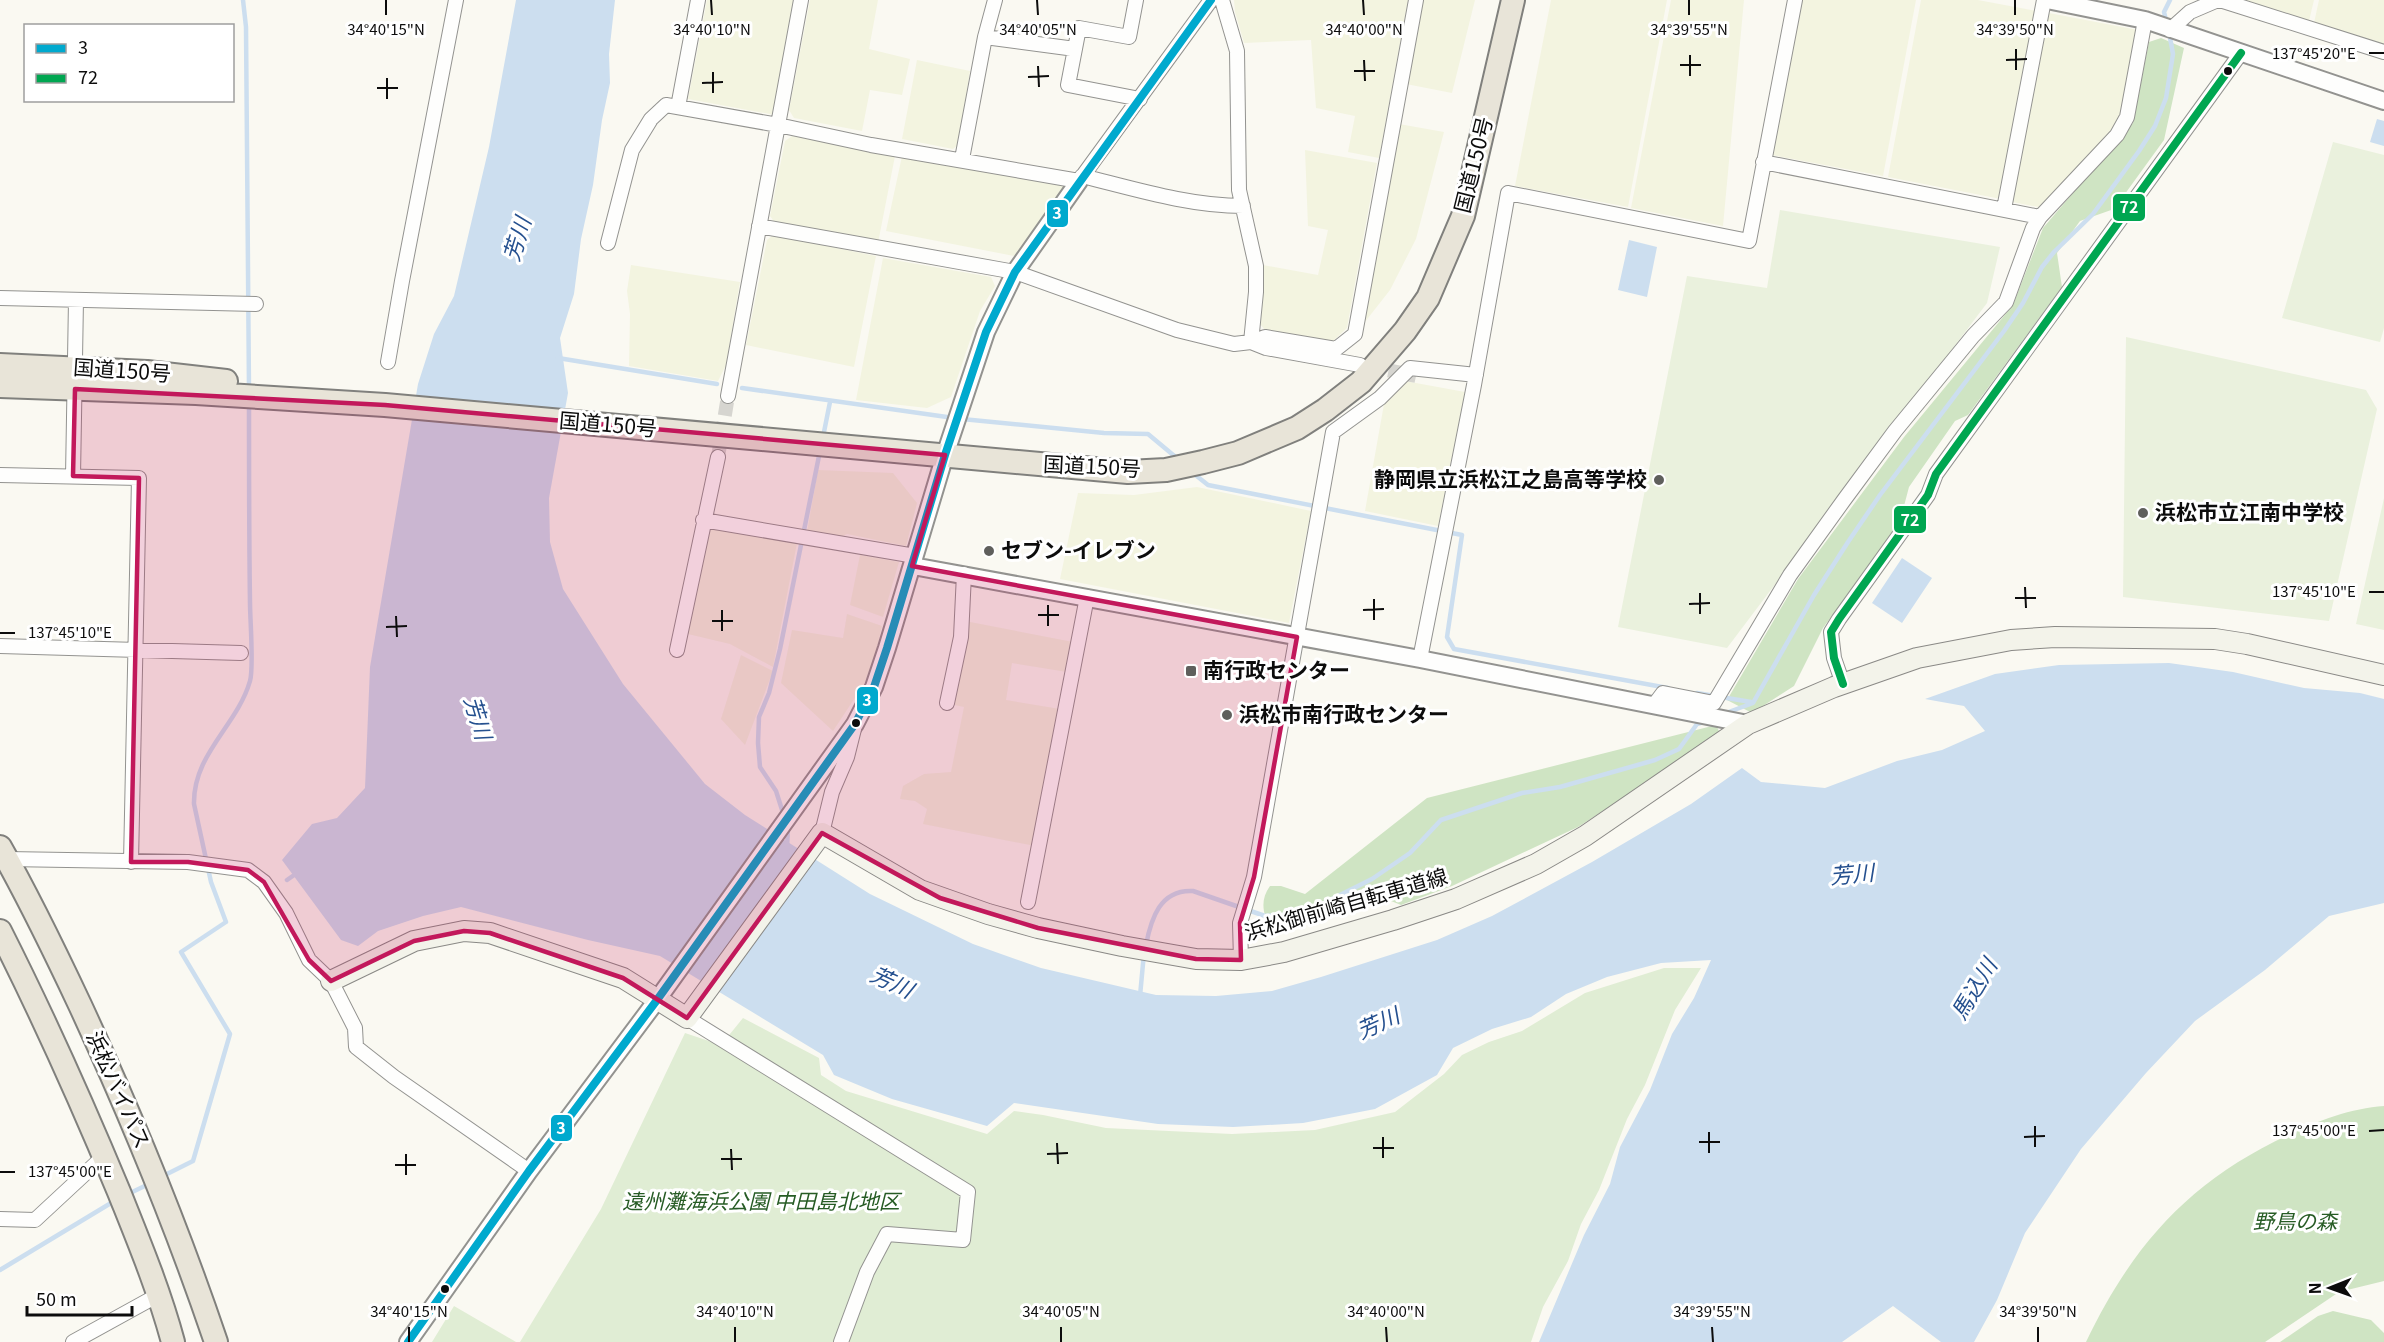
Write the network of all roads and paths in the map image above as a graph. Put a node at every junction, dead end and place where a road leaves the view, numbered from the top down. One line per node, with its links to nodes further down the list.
1 (456, 0): 36 (street)
2 (698, 0): 21 (street)
3 (801, 0): 22 (street)
4 (995, 0): 15 (street)
5 (1136, 0): 16 (street)
6 (1211, 0): 19 (street)
7 (1222, 0): 26 (street)
8 (1416, 0): 35 (street)
9 (1513, 0): 44 (highway, 国道150号)
10 (1795, 0): 24 (street)
11 (2045, 0): 13 (street); 27 (street)
12 (2219, 0): 14 (street); 17 (street)
13 (2145, 20): 14 (street); 28 (street)
14 (2170, 30): 18 (street)
15 (985, 37): 16 (street); 23 (street)
16 (1075, 49): 19 (street)
17 (2384, 52)
18 (2241, 53): 20 (street); 59 (street)
19 (1140, 99): 25 (street)
20 (2384, 101)
21 (678, 107): 22 (street); 30 (street)
22 (778, 125): 23 (street); 29 (street)
23 (962, 159): 25 (street)
24 (1763, 162): 27 (street); 41 (street)
25 (1080, 179): 26 (street); 31 (street)
26 (1243, 206): 35 (street)
27 (2004, 209): 28 (street)
28 (2040, 216): 61 (street)
29 (759, 226): 31 (street); 43 (street)
30 (608, 243)
31 (1015, 272): 35 (street); 44 (street)
32 (0, 298): 33 (street)
33 (76, 300): 34 (street); 40 (street)
34 (256, 304)
35 (1251, 342): 38 (street)
36 (388, 362)
37 (0, 365): 40 (highway, 国道150号)
38 (1360, 365)
39 (1416, 376): 41 (street)
40 (76, 378): 42 (highway, 国道150号); 44 (highway, 国道150号); 47 (street)
41 (1475, 380): 52 (street); 57 (street)
42 (0, 386)
43 (728, 396)
44 (945, 455): 49 (street)
45 (718, 457): 48 (street)
46 (0, 475): 47 (street)
47 (73, 476): 54 (street)
48 (703, 520): 49 (street); 55 (street)
49 (914, 561): 50 (street); 62 (street)
50 (964, 574): 51 (street); 60 (street)
51 (1087, 597): 52 (street); 67 (street)
52 (1297, 637): 57 (street); 69 (street)
53 (0, 646): 54 (street)
54 (136, 649): 56 (street); 66 (street)
55 (677, 650)
56 (241, 653)
57 (1420, 659): 61 (street)
58 (2384, 675): 59 (main road, 浜松御前崎自転車道線)
59 (1843, 684): 63 (main road, 浜松御前崎自転車道線)
60 (946, 703)
61 (1654, 705): 63 (street)
62 (855, 724): 64 (street); 71 (street)
63 (1748, 724): 69 (main road, 浜松御前崎自転車道線)
64 (822, 833): 69 (main road, 浜松御前崎自転車道線); 72 (main road)
65 (4, 853): 66 (street); 79 (highway, 浜松バイパス)
66 (131, 862): 70 (street)
67 (1028, 902)
68 (0, 931): 73 (highway, 浜松バイパス)
69 (1241, 960)
70 (331, 981): 71 (main road); 74 (street)
71 (660, 996): 72 (main road); 74 (street)
72 (687, 1018): 81 (street)
73 (108, 1165): 75 (street); 76 (highway, 浜松バイパス)
74 (529, 1171): 80 (street)
75 (0, 1219)
76 (160, 1294): 77 (street); 78 (highway, 浜松バイパス)
77 (73, 1342)
78 (173, 1342)
79 (216, 1342)
80 (408, 1342)
81 (841, 1342)

